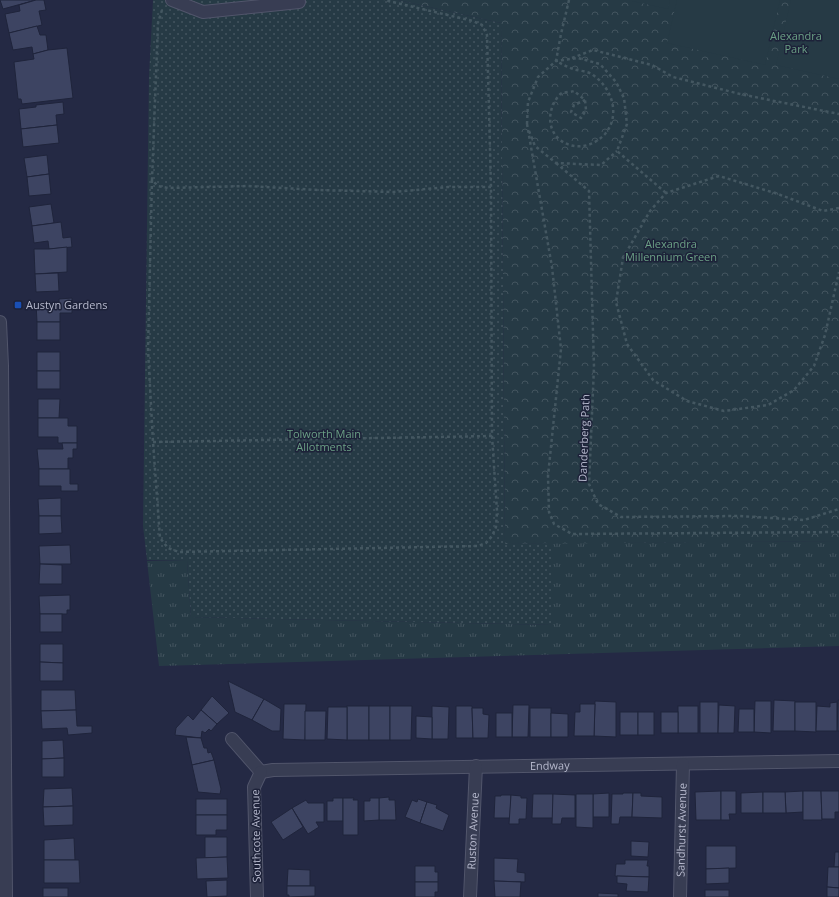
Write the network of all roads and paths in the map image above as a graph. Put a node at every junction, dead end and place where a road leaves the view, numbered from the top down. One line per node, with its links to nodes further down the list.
1 (384, 0): 13 (path)
2 (569, 0): 6 (path)
3 (299, 2): 4 (street)
4 (167, 4): 12 (path)
5 (566, 60): 6 (path); 8 (path); 10 (path)
6 (556, 61): 7 (path); 9 (path)
7 (585, 100): 7 (path)
8 (839, 114)
9 (527, 124): 11 (path, Danderberg Path); 22 (path)
10 (617, 150): 11 (path); 14 (path)
11 (556, 163): 21 (path, Danderberg Path)
12 (152, 180): 13 (path); 20 (path)
13 (491, 187): 19 (path)
14 (666, 193): 15 (path); 16 (path)
15 (839, 208)
16 (839, 272)
17 (0, 322): 18 (street)
18 (1, 366): 28 (street)
19 (492, 436): 20 (path); 20 (path)
20 (153, 442)
21 (839, 509)
22 (839, 532)
23 (232, 739): 27 (street)
24 (839, 761): 25 (street, Endway)
25 (683, 764): 26 (street, Endway); 31 (street, Sandhurst Avenue)
26 (476, 766): 27 (street, Endway); 30 (street, Ruston Avenue)
27 (261, 772): 29 (street, Southcote Avenue)
28 (6, 897)
29 (257, 897)
30 (470, 897)
31 (680, 897)

